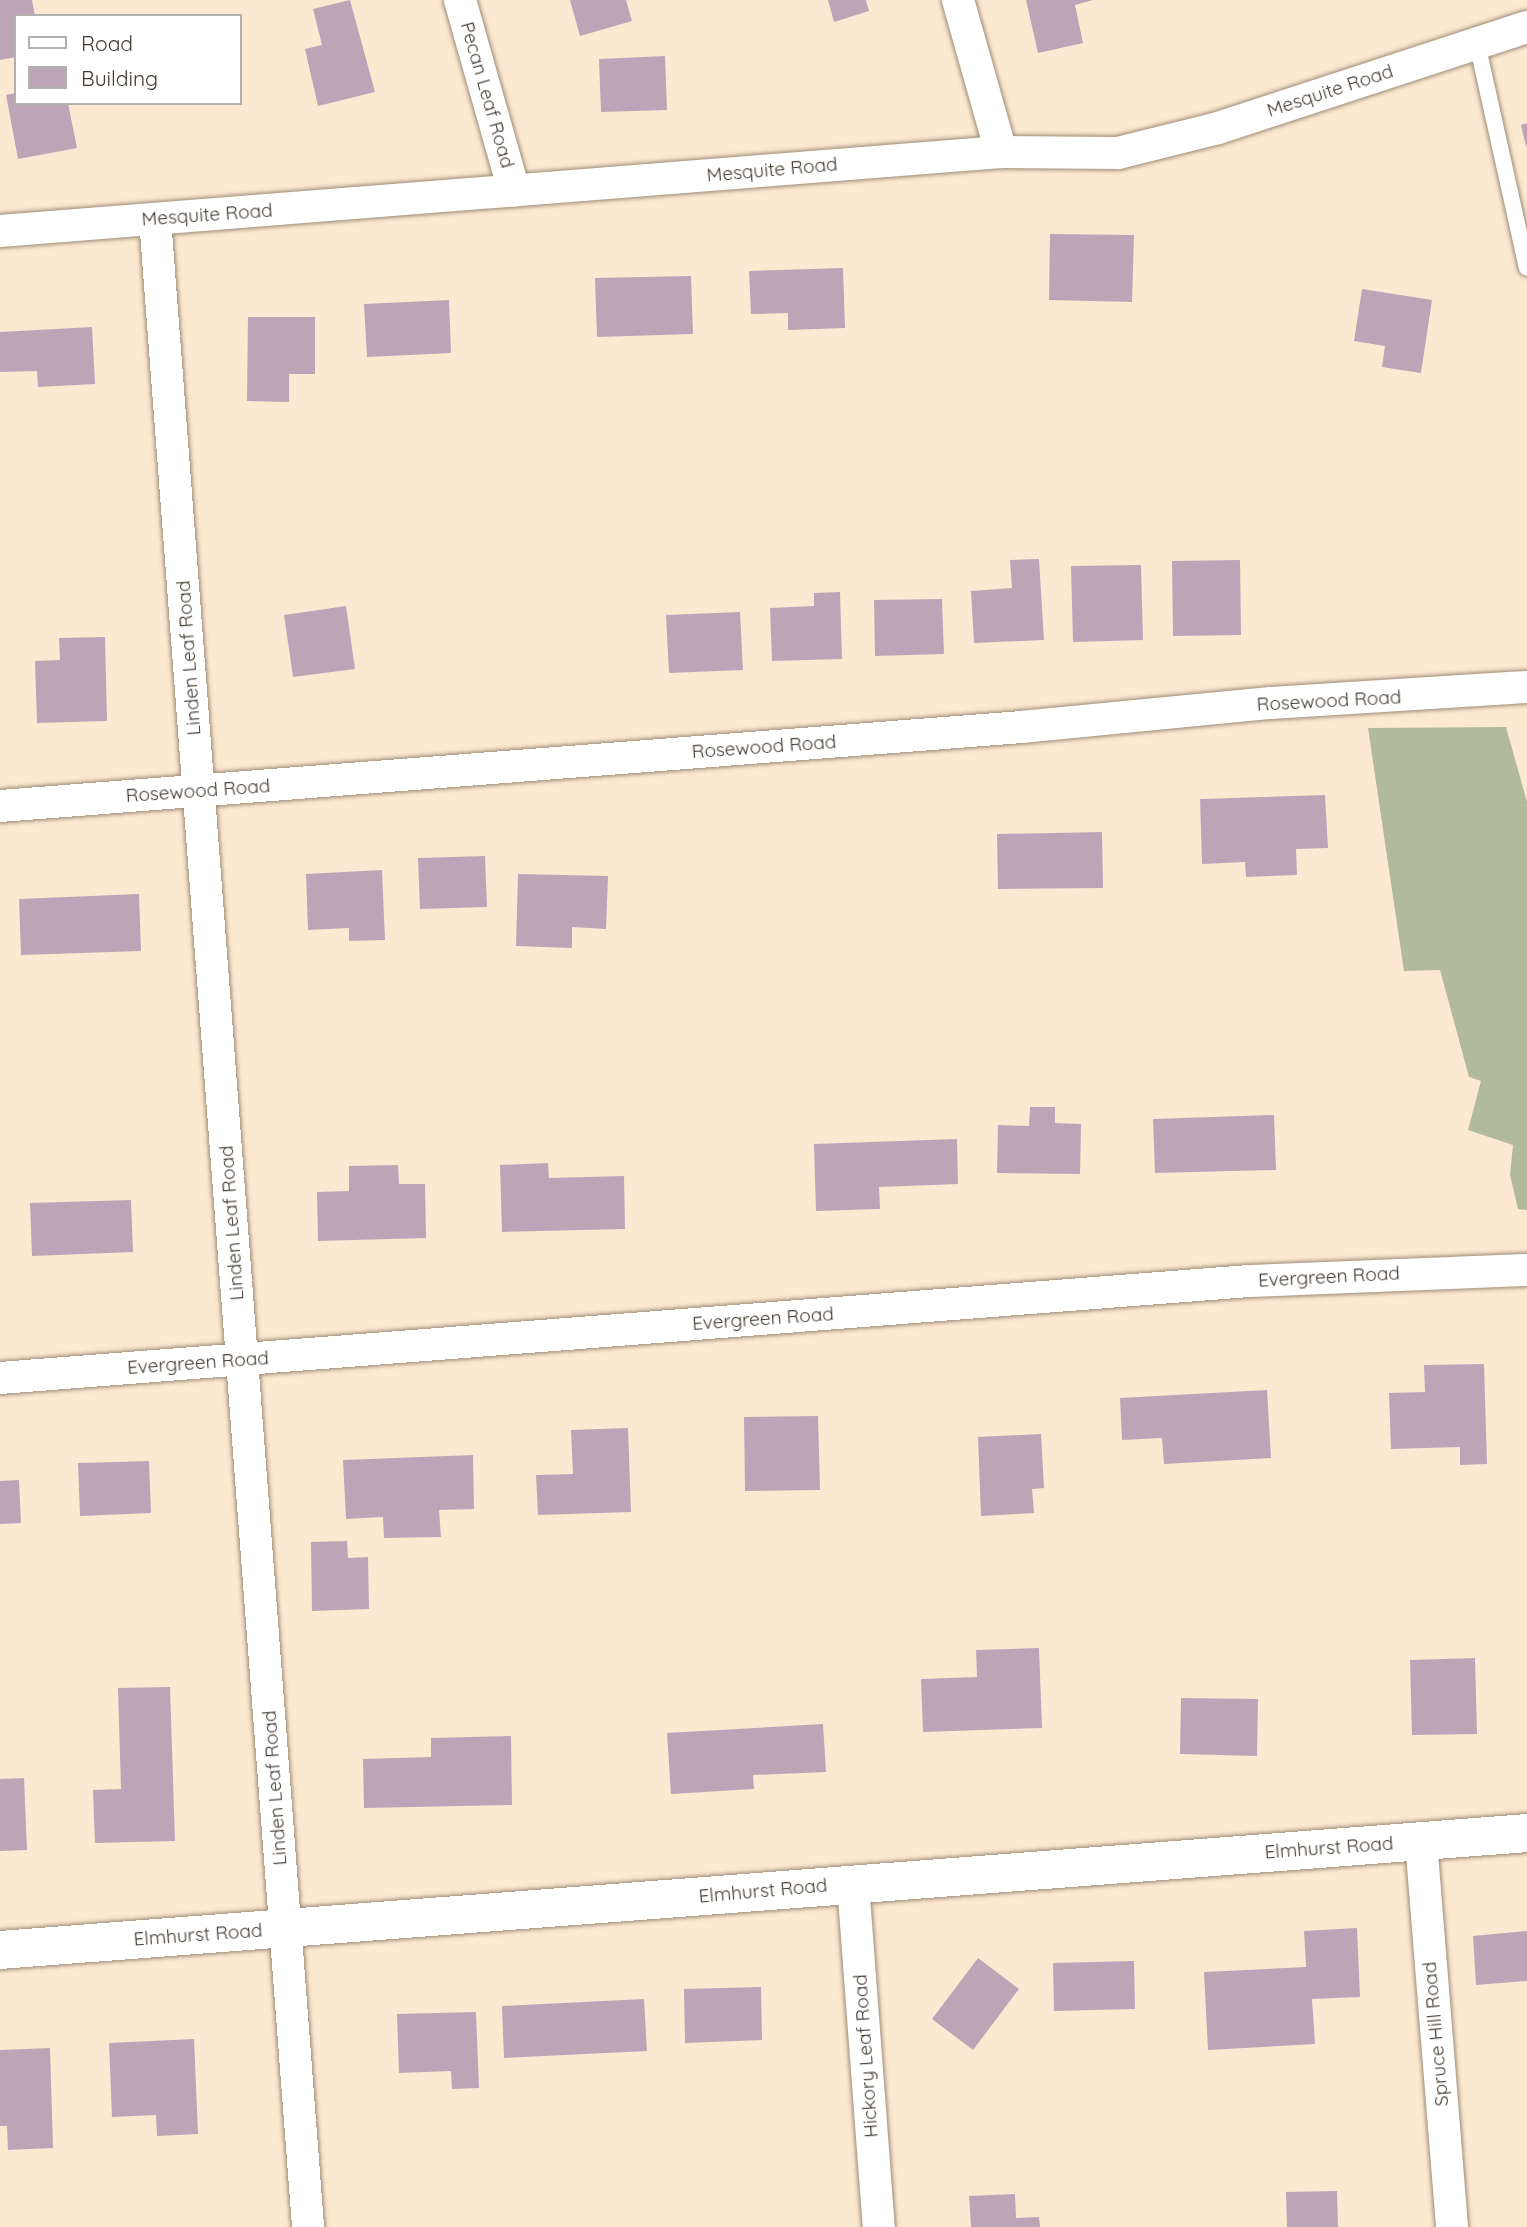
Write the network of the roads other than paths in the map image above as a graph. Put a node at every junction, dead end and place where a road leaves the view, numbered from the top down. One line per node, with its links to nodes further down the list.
1 (460, 0): 6 (street, Pecan Leaf Road)
2 (958, 0): 5 (street)
3 (1527, 27): 4 (street, Mesquite Road)
4 (1477, 43): 5 (street, Mesquite Road); 9 (lane)
5 (1001, 152): 6 (street, Mesquite Road)
6 (514, 191): 7 (street, Mesquite Road)
7 (155, 219): 8 (street, Mesquite Road); 11 (street, Linden Leaf Road)
8 (0, 231)
9 (1527, 268)
10 (1527, 687): 11 (street, Rosewood Road)
11 (200, 791): 12 (street, Rosewood Road); 14 (street, Linden Leaf Road)
12 (0, 806)
13 (1527, 1270): 14 (street, Evergreen Road)
14 (242, 1359): 15 (street, Evergreen Road); 19 (street, Linden Leaf Road)
15 (0, 1378)
16 (1527, 1833): 17 (street, Elmhurst Road)
17 (1421, 1841): 18 (street, Elmhurst Road); 23 (street, Spruce Hill Road)
18 (853, 1884): 19 (street, Elmhurst Road); 22 (street, Hickory Leaf Road)
19 (285, 1929): 20 (street, Elmhurst Road); 21 (street, Linden Leaf Road)
20 (0, 1950)
21 (308, 2227)
22 (879, 2227)
23 (1452, 2227)

